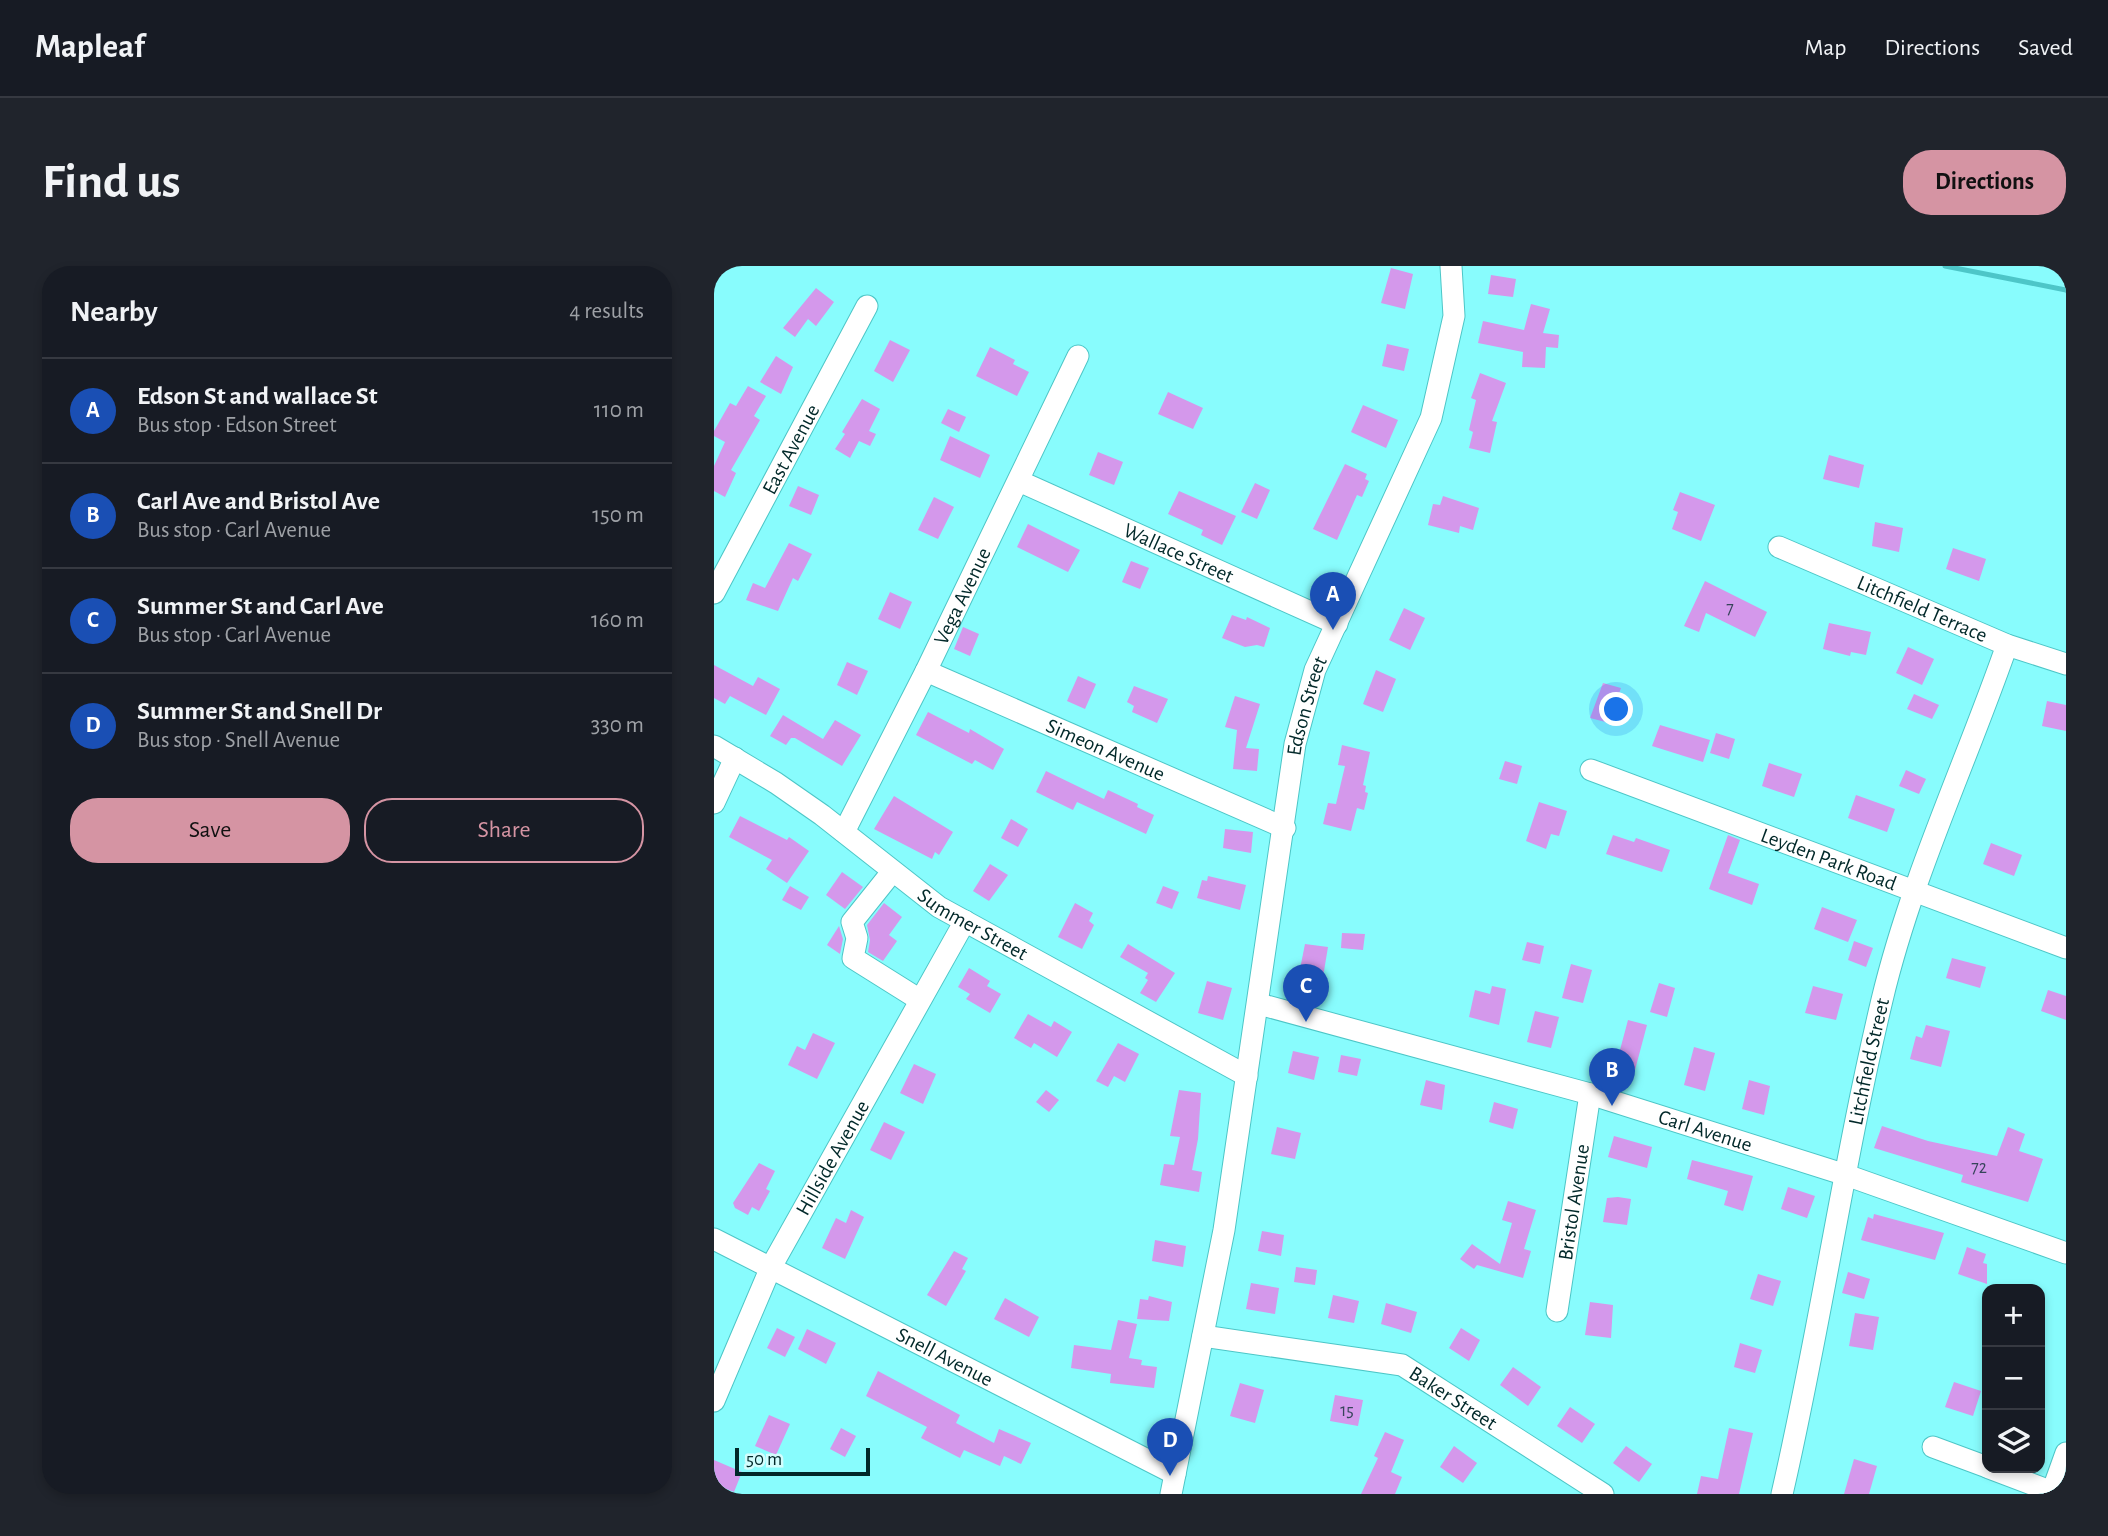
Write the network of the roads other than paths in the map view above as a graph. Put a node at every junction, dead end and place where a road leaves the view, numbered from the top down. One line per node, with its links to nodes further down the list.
1 (1451, 266): 7 (street, Edson Street)
2 (867, 306): 6 (street, East Avenue)
3 (1077, 356): 4 (street, Vega Avenue)
4 (1019, 481): 7 (street, Wallace Street); 10 (street, Vega Avenue)
5 (1779, 547): 8 (street, Litchfield Terrace)
6 (714, 593)
7 (1337, 624): 15 (street, Edson Street)
8 (2007, 645): 9 (street, Litchfield Terrace); 18 (street, Litchfield Street)
9 (2066, 664)
10 (926, 671): 15 (street, Simeon Avenue); 16 (street, Vega Avenue)
11 (714, 746): 12 (street, Summer Street)
12 (735, 758): 14 (street); 16 (street, Summer Street)
13 (1591, 771): 18 (street, Leyden Park Road)
14 (714, 803)
15 (1285, 828): 22 (street, Edson Street)
16 (844, 832): 17 (street, Summer Street)
17 (892, 872): 19 (street, Summer Street); 21 (street)
18 (1914, 891): 20 (street, Leyden Park Road); 25 (street, Litchfield Street)
19 (965, 921): 21 (street, Hillside Avenue); 23 (street, Summer Street)
20 (2066, 948)
21 (920, 1000): 28 (street, Hillside Avenue)
22 (1259, 1004): 23 (street); 24 (street, Carl Avenue)
23 (1247, 1076): 30 (street)
24 (1590, 1094): 25 (street, Carl Avenue); 29 (street, Bristol Avenue)
25 (1846, 1175): 27 (street, Carl Avenue); 39 (street, Litchfield Street)
26 (714, 1238): 28 (street, Snell Avenue)
27 (2066, 1253)
28 (771, 1267): 31 (street, Hillside Avenue); 36 (street, Snell Avenue)
29 (1557, 1311)
30 (1203, 1336): 36 (street); 38 (street, Baker Street)
31 (714, 1401)
32 (1933, 1447): 34 (street)
33 (2066, 1453): 37 (street)
34 (1982, 1465)
35 (2003, 1473): 37 (street)
36 (1173, 1484)
37 (2055, 1493)
38 (1603, 1494)
39 (1782, 1494)

